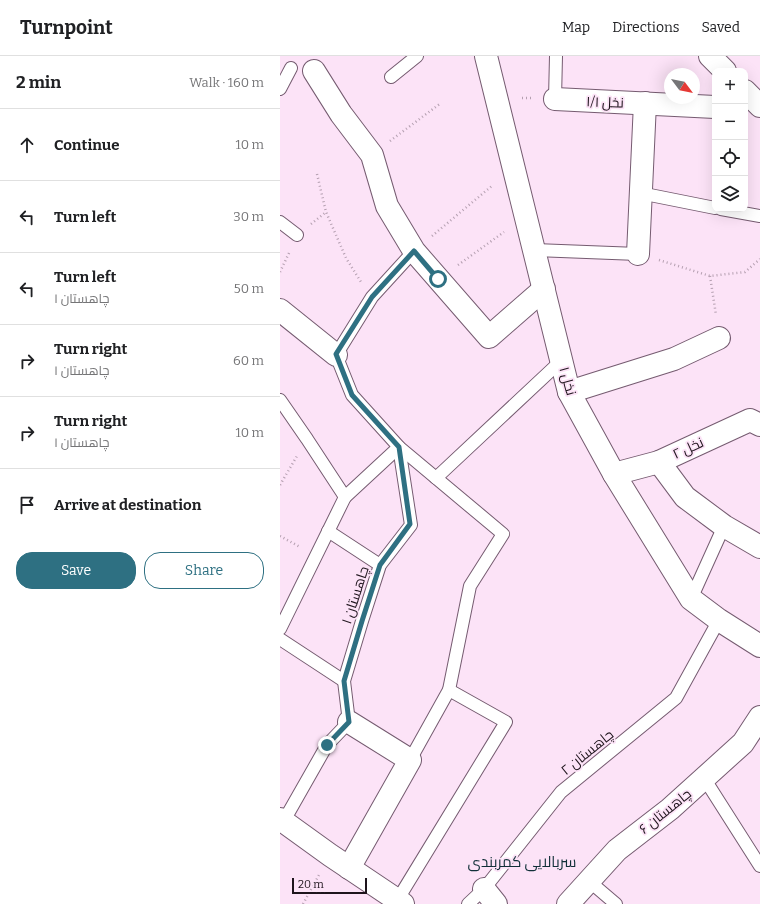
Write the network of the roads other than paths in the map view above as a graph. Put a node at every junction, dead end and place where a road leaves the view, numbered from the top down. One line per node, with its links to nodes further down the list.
1 (417, 56): 8 (lane)
2 (486, 56): 23 (street, نخل ۱)
3 (556, 56): 11 (lane)
4 (710, 56): 6 (street)
5 (291, 68): 9 (lane)
6 (722, 68)
7 (314, 71): 24 (street)
8 (391, 77)
9 (280, 89)
10 (748, 94): 13 (street)
11 (555, 99): 12 (street, نخل ۱/۱)
12 (645, 103): 14 (street, نخل ۱/۱); 17 (street)
13 (760, 106)
14 (712, 107)
15 (748, 109): 16 (street)
16 (760, 110)
17 (640, 193): 18 (lane); 25 (street)
18 (712, 207)
19 (738, 212): 20 (lane)
20 (760, 216)
21 (280, 222): 22 (lane)
22 (297, 235)
23 (535, 250): 25 (lane); 26 (street, نخل ۱)
24 (414, 251): 26 (street); 29 (lane)
25 (638, 254)
26 (544, 288): 30 (street, نخل ۱)
27 (280, 310): 29 (street)
28 (719, 338): 31 (street)
29 (336, 354): 34 (lane)
30 (562, 360): 31 (street, نخل ۱); 37 (lane)
31 (569, 392): 36 (street, نخل ۱)
32 (280, 400): 38 (lane)
33 (760, 425): 35 (street, نخل ۲)
34 (399, 447): 37 (lane); 38 (lane); 42 (lane, چاهستان ۱)
35 (659, 462): 36 (street, نخل ۲); 39 (street)
36 (614, 474): 43 (street, نخل ۱)
37 (436, 478): 49 (lane)
38 (345, 497): 40 (lane)
39 (724, 526): 41 (street); 43 (lane)
40 (328, 531): 42 (lane); 45 (lane)
41 (760, 547)
42 (380, 565): 48 (lane, چاهستان ۱)
43 (691, 599): 44 (street, نخل ۱)
44 (719, 620): 47 (street, نخل ۱); 58 (lane, چاهستان ۲)
45 (280, 629)
46 (280, 640): 48 (lane)
47 (760, 646)
48 (344, 681): 51 (lane, چاهستان ۱)
49 (449, 690): 52 (lane); 59 (lane)
50 (760, 717): 53 (street, چاهستان ۶)
51 (349, 722): 52 (street); 54 (lane)
52 (410, 760): 56 (street)
53 (704, 778): 55 (lane); 57 (street, چاهستان ۶)
54 (281, 823): 56 (street)
55 (760, 866)
56 (350, 868): 59 (street)
57 (589, 881): 61 (street, چاهستان ۶); 62 (lane)
58 (490, 897): 60 (lane, چاهستان ۲)
59 (399, 903)
60 (468, 904)
61 (568, 904)
62 (616, 904)

